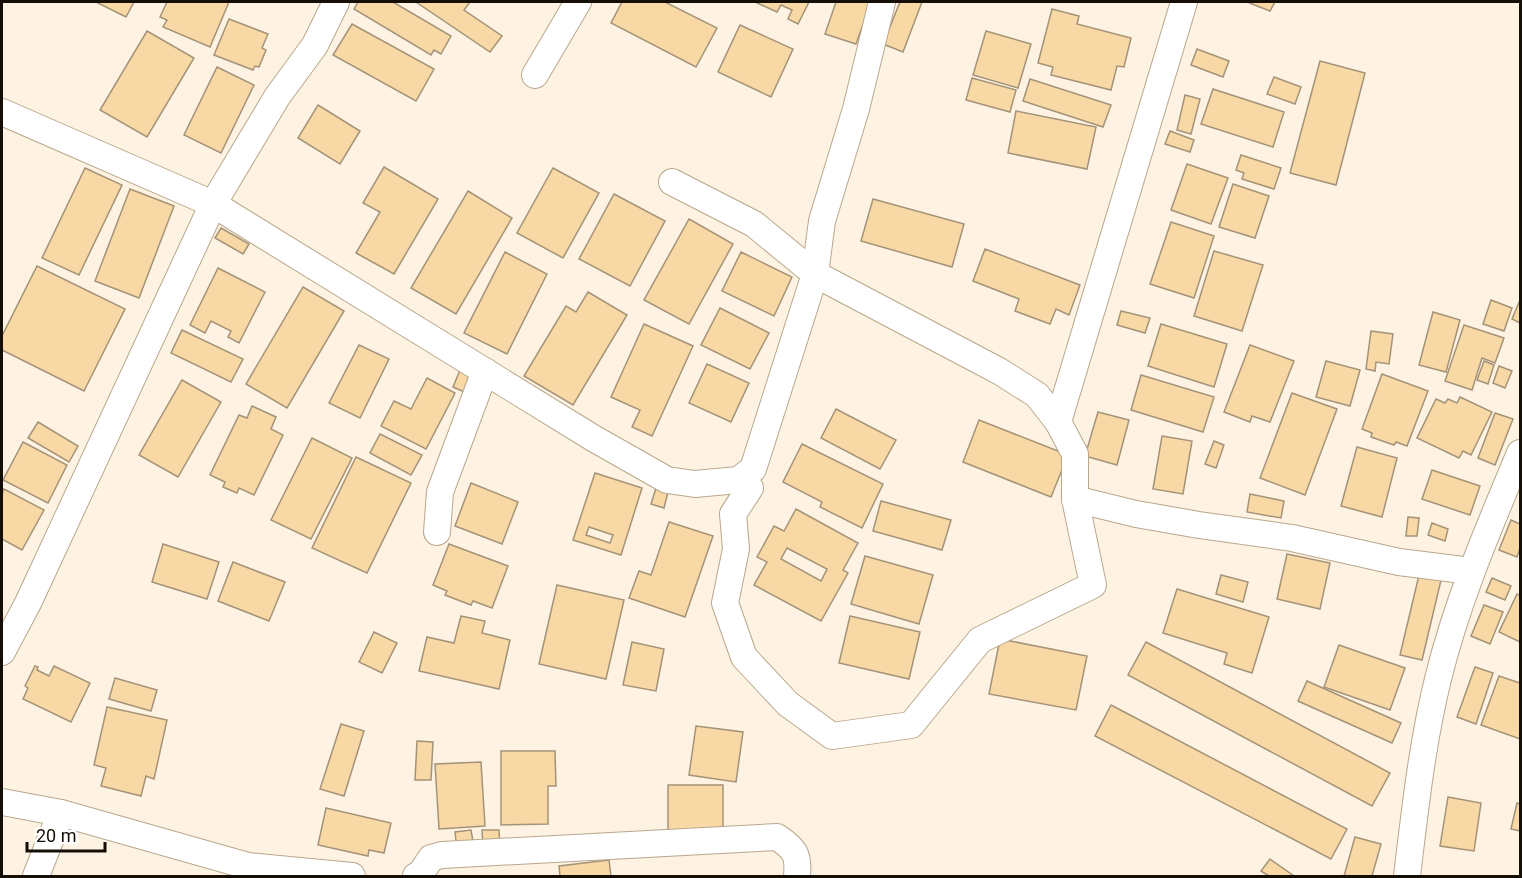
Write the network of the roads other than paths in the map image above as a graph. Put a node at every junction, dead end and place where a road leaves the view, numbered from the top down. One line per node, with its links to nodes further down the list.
1 (578, 2): 5 (street)
2 (882, 2): 9 (street)
3 (1184, 2): 11 (street)
4 (326, 5): 8 (street)
5 (535, 75)
6 (2, 112): 8 (street)
7 (672, 182): 9 (street)
8 (213, 204): 10 (street); 17 (street)
9 (815, 274): 11 (street); 13 (street)
10 (485, 371): 13 (street); 15 (street)
11 (1058, 422): 14 (street)
12 (1521, 453): 16 (street)
13 (738, 480): 14 (street)
14 (1075, 499): 16 (street)
15 (438, 532)
16 (1471, 571): 24 (street)
17 (2, 652)
18 (2, 802): 19 (street)
19 (61, 813): 20 (street); 21 (street)
20 (36, 876)
21 (352, 876)
22 (418, 876): 23 (street)
23 (797, 876)
24 (1407, 876)

